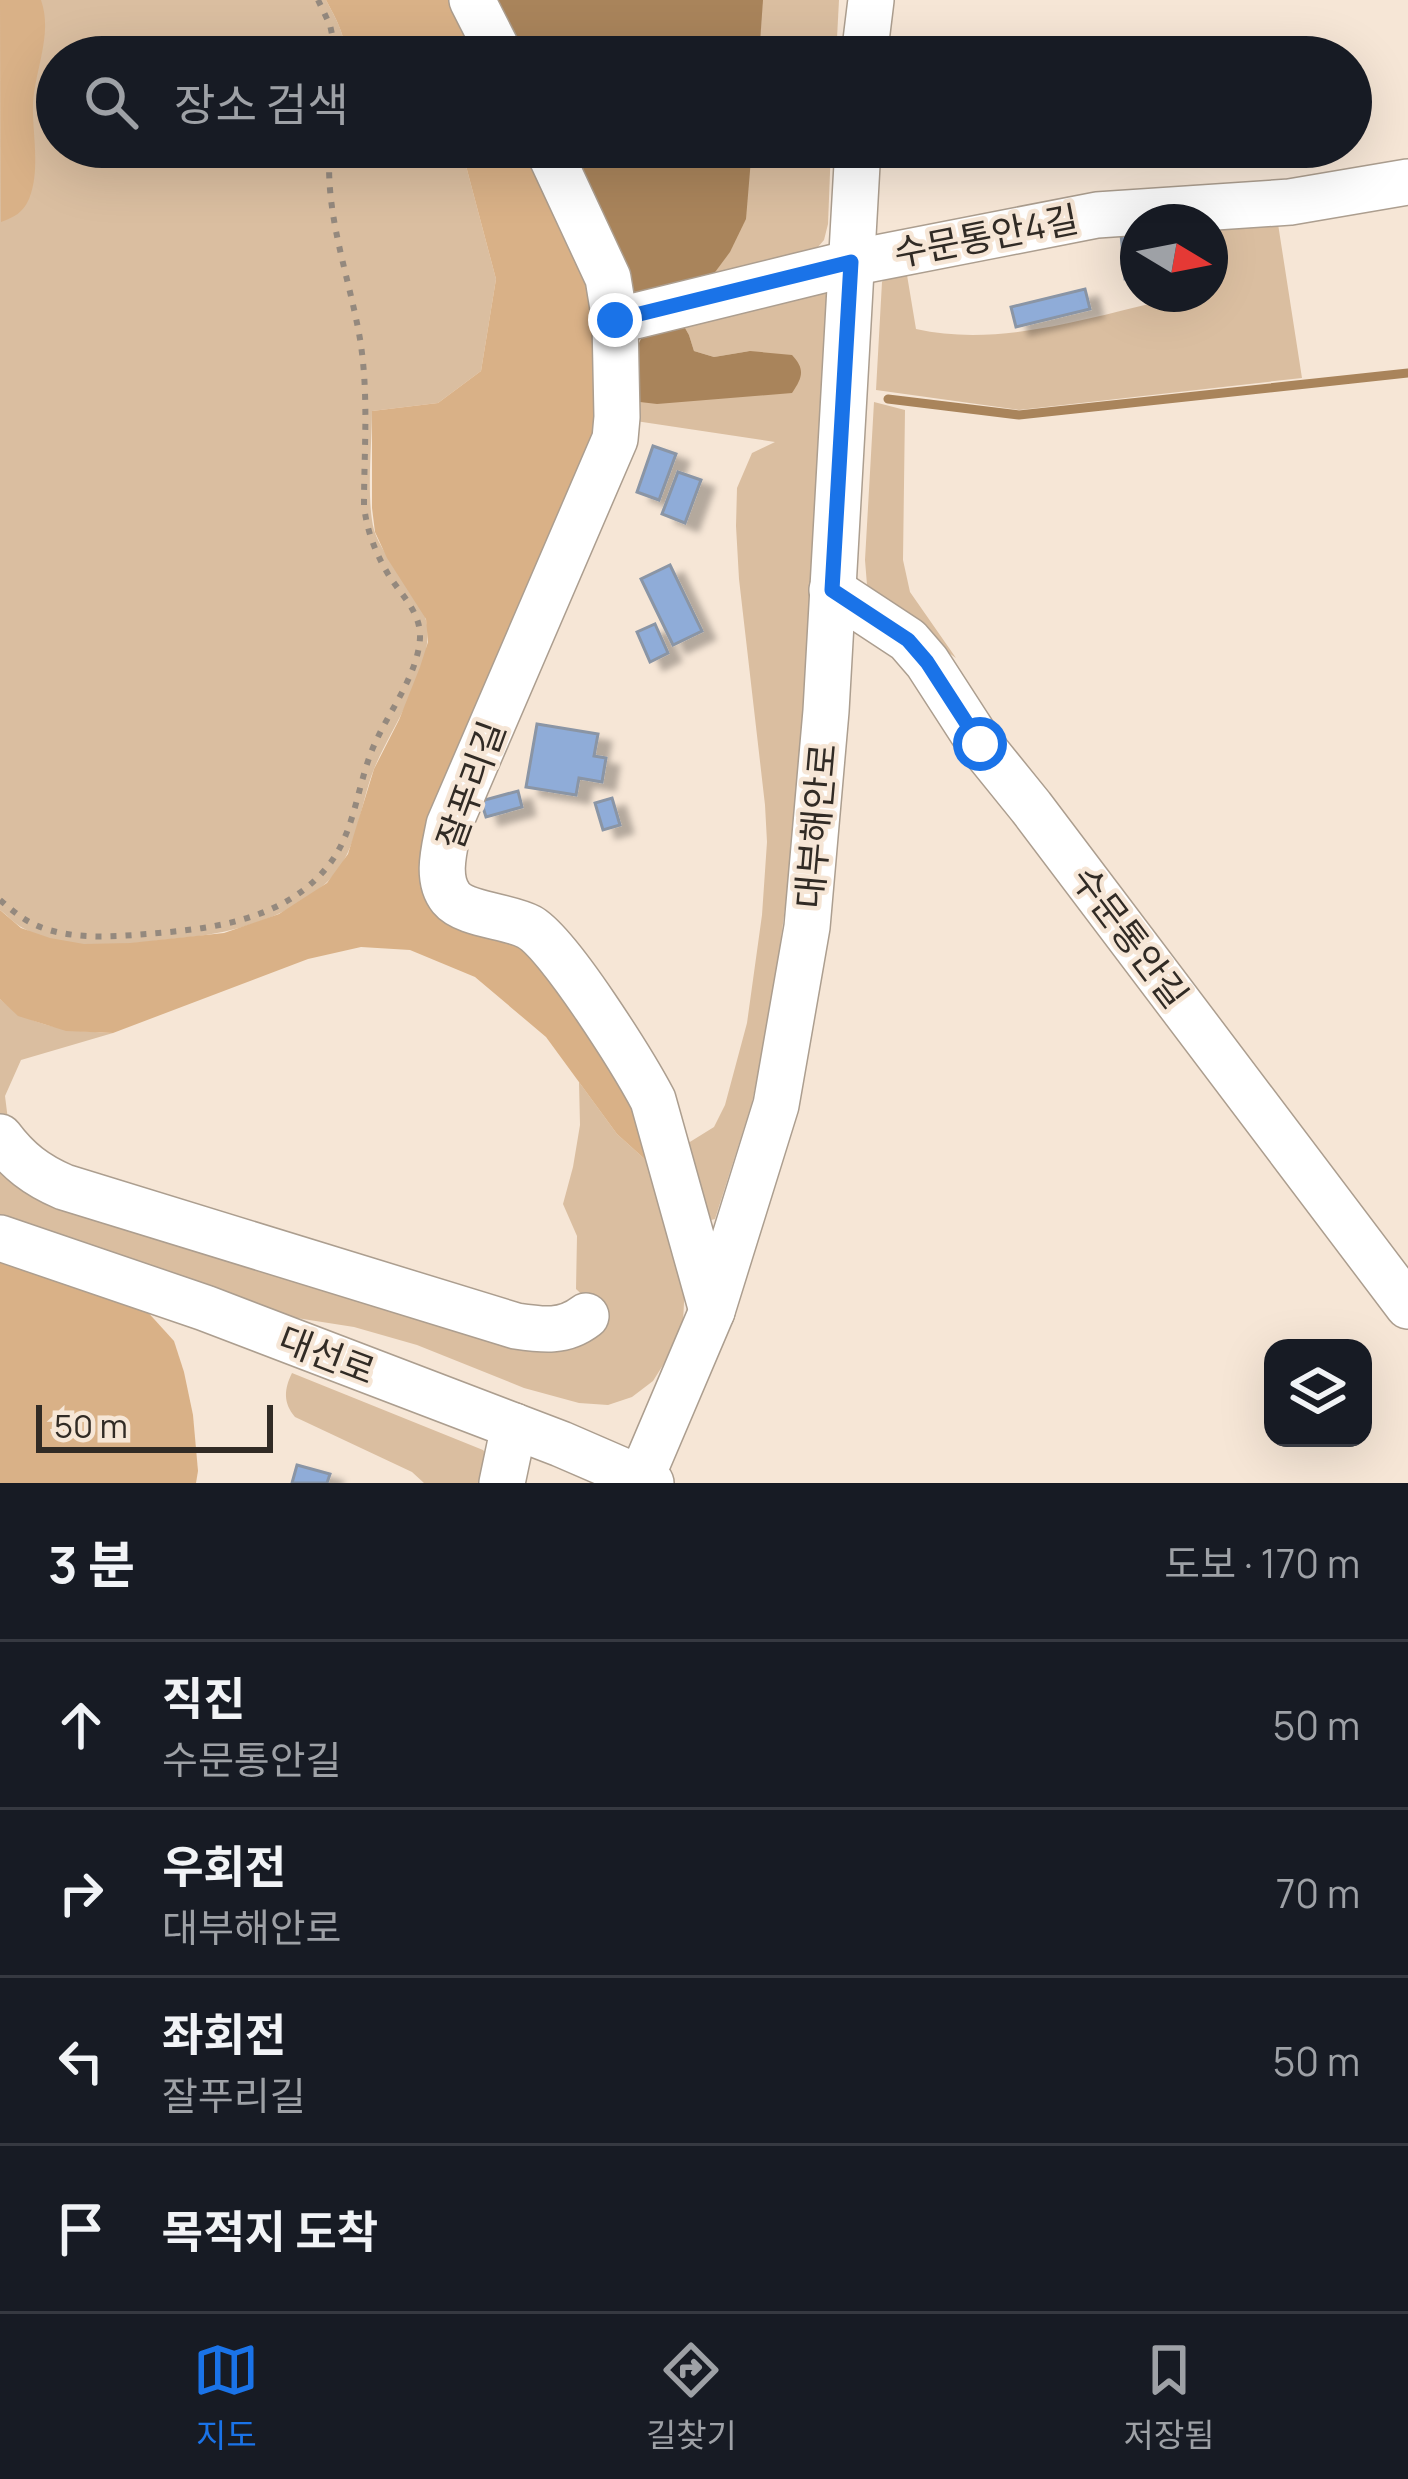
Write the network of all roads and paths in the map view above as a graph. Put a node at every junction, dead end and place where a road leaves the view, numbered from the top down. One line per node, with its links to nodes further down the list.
1 (317, 0): 4 (path)
2 (472, 0): 5 (street)
3 (871, 0): 6 (street)
4 (332, 36)
5 (490, 36)
6 (867, 36)
7 (330, 168): 14 (path)
8 (558, 168): 12 (street, 잘푸리길)
9 (857, 168): 11 (street, 대부해안로)
10 (1408, 182): 11 (street, 수문통안4길)
11 (851, 262): 12 (street); 13 (street, 대부해안로)
12 (627, 318): 18 (street, 잘푸리길)
13 (832, 590): 17 (street, 수문통안길); 18 (street, 대부해안로)
14 (0, 900)
15 (0, 1137): 19 (street)
16 (0, 1238): 20 (street, 대선로)
17 (1408, 1306)
18 (712, 1311): 21 (street, 대부해안로)
19 (586, 1316)
20 (514, 1426): 21 (street, 대선로); 22 (street)
21 (646, 1480)
22 (502, 1483)

